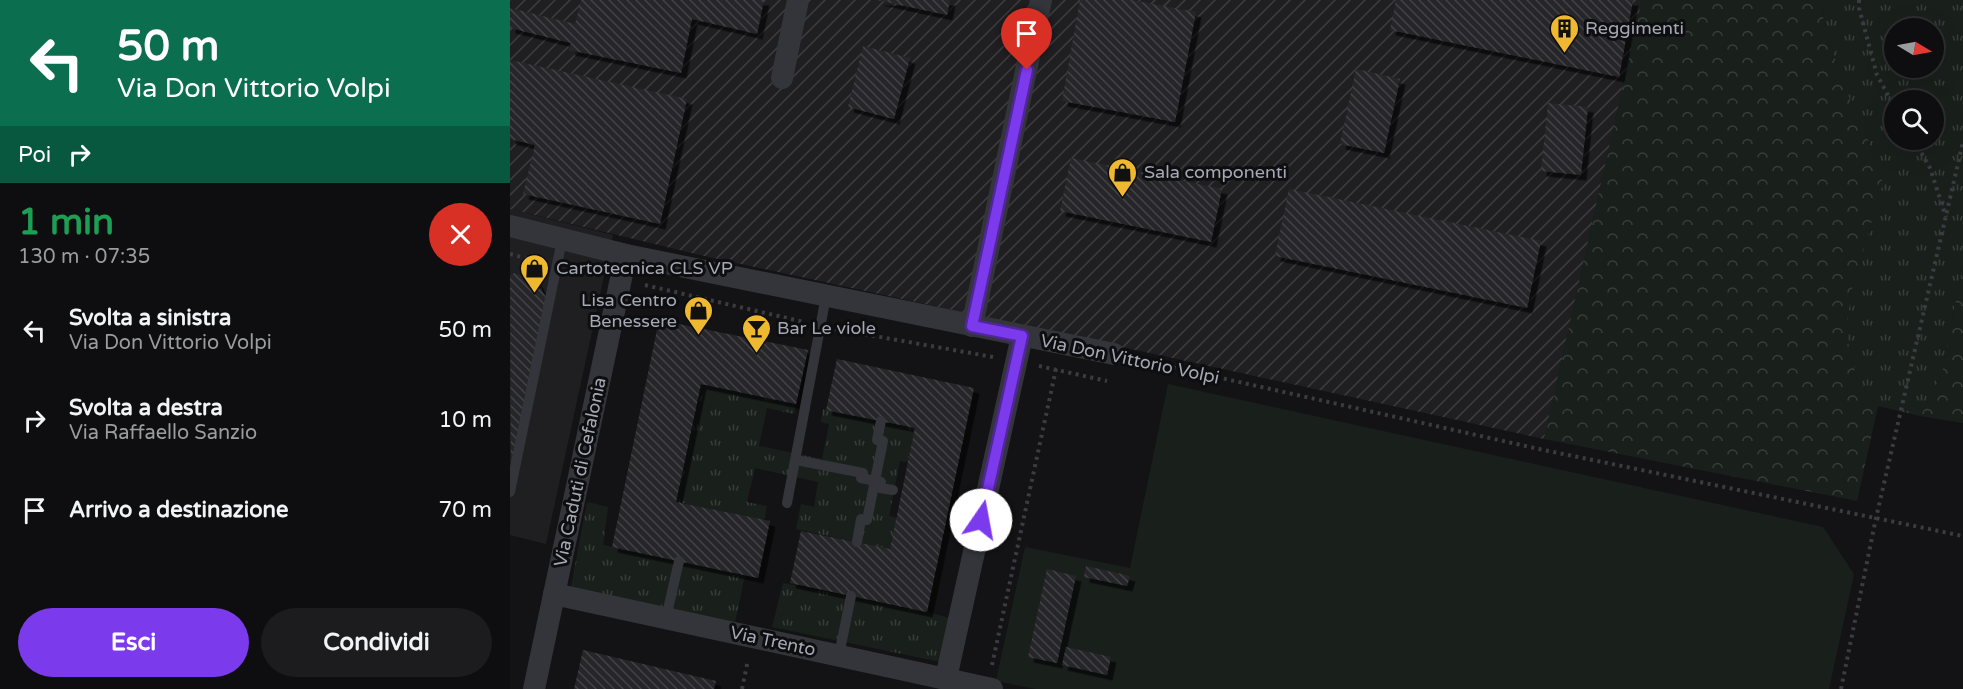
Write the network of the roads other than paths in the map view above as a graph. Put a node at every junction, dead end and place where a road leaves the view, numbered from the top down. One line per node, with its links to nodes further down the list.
1 (798, 0): 3 (street)
2 (1041, 0): 8 (street)
3 (782, 78)
4 (510, 226): 5 (street, Via Don Vittorio Volpi)
5 (562, 240): 6 (street, Via Don Vittorio Volpi); 15 (lane)
6 (626, 255): 7 (street, Via Don Vittorio Volpi); 19 (street, Via Caduti di Cefalonia)
7 (826, 296): 8 (street, Via Don Vittorio Volpi); 12 (lane)
8 (972, 326): 9 (street, Via Don Vittorio Volpi)
9 (1022, 336): 10 (street, Via Don Vittorio Volpi); 23 (street)
10 (1114, 354)
11 (881, 421): 13 (lane)
12 (796, 460): 13 (lane); 16 (lane)
13 (875, 481): 14 (lane); 17 (lane)
14 (893, 490)
15 (510, 492)
16 (788, 502)
17 (857, 542)
18 (679, 561): 21 (lane)
19 (554, 594): 21 (street, Via Trento); 25 (street, Via Caduti di Cefalonia)
20 (851, 596): 22 (lane)
21 (666, 618): 22 (street, Via Trento)
22 (840, 655): 23 (street, Via Trento)
23 (946, 678): 24 (street, Via Trento)
24 (981, 686)
25 (534, 689)

